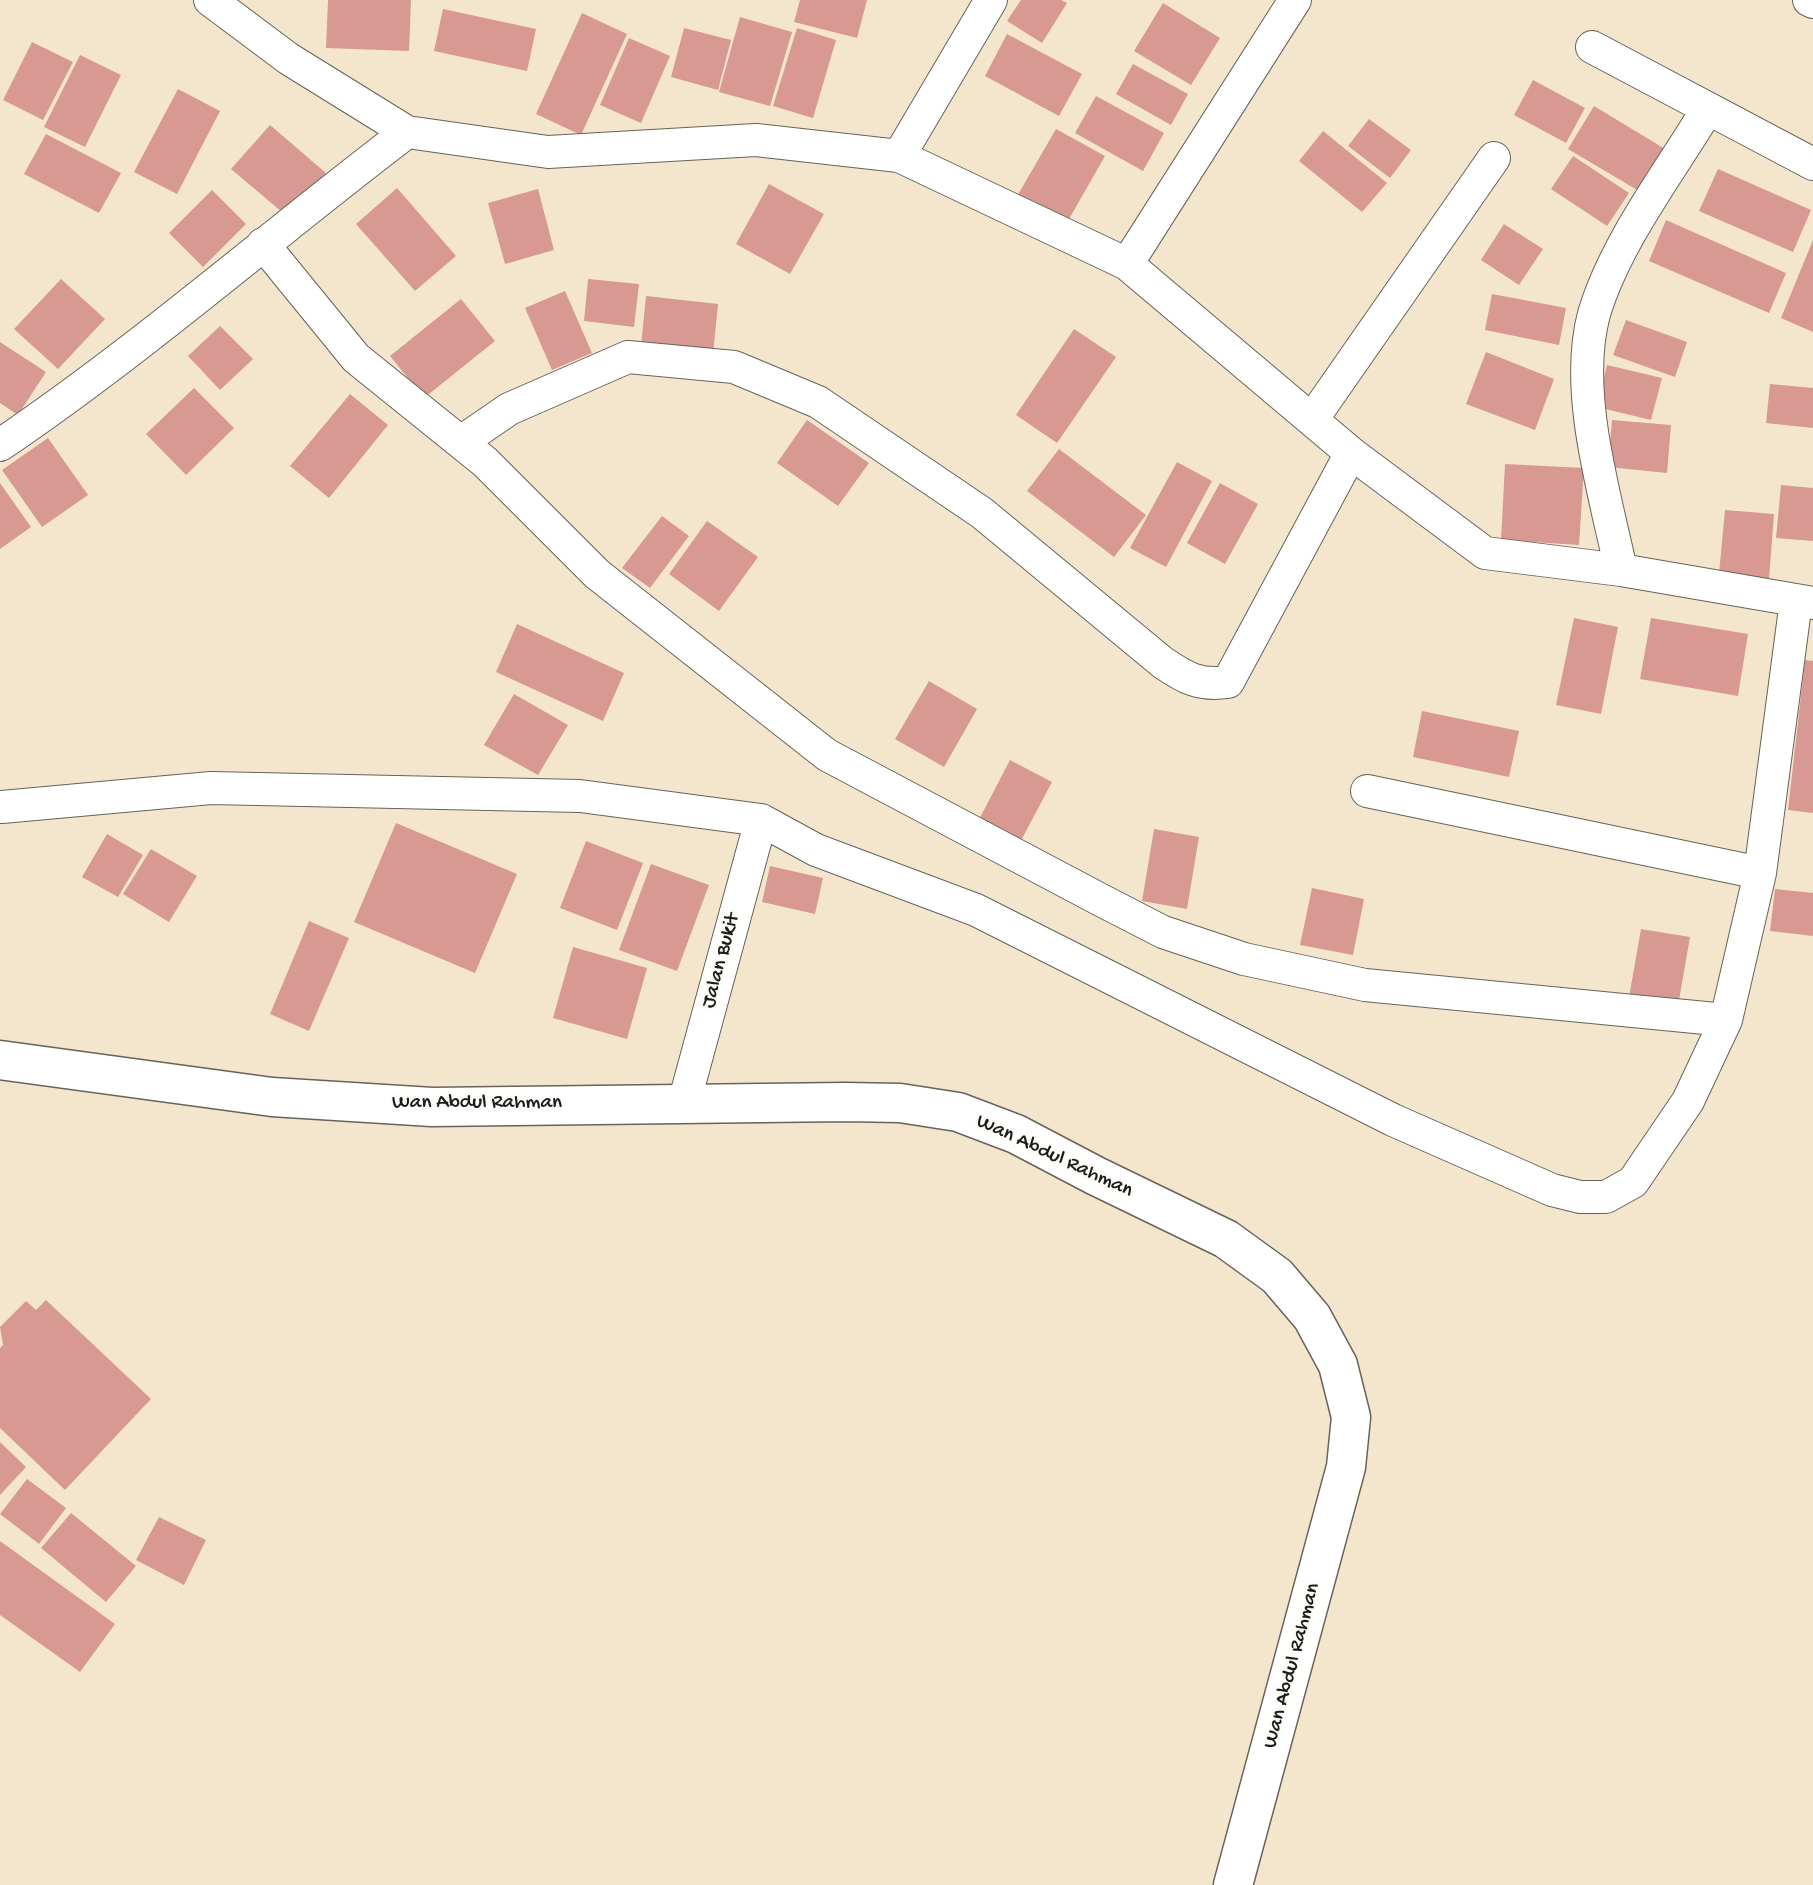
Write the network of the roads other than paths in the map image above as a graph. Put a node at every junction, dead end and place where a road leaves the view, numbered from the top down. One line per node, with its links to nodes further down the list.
1 (209, 0): 6 (street)
2 (991, 0): 7 (street)
3 (1295, 0): 11 (street)
4 (1592, 47): 5 (street)
5 (1707, 110): 9 (street); 16 (street)
6 (407, 132): 7 (street); 10 (street)
7 (899, 156): 11 (street)
8 (1494, 158): 12 (street)
9 (1813, 164)
10 (264, 244): 13 (street); 14 (street)
11 (1127, 264): 12 (street)
12 (1313, 418): 15 (street)
13 (461, 442): 15 (street); 22 (street)
14 (0, 445)
15 (1351, 453): 16 (street)
16 (1621, 570): 17 (street)
17 (1804, 602): 21 (street)
18 (1367, 791): 21 (street)
19 (2, 807): 20 (street)
20 (761, 820): 22 (street); 24 (street, Jalan Bukit)
21 (1760, 873): 22 (street)
22 (1726, 1020)
23 (0, 1060): 24 (street, Wan Abdul Rahman)
24 (684, 1103): 25 (street, Wan Abdul Rahman)
25 (1233, 1885)

